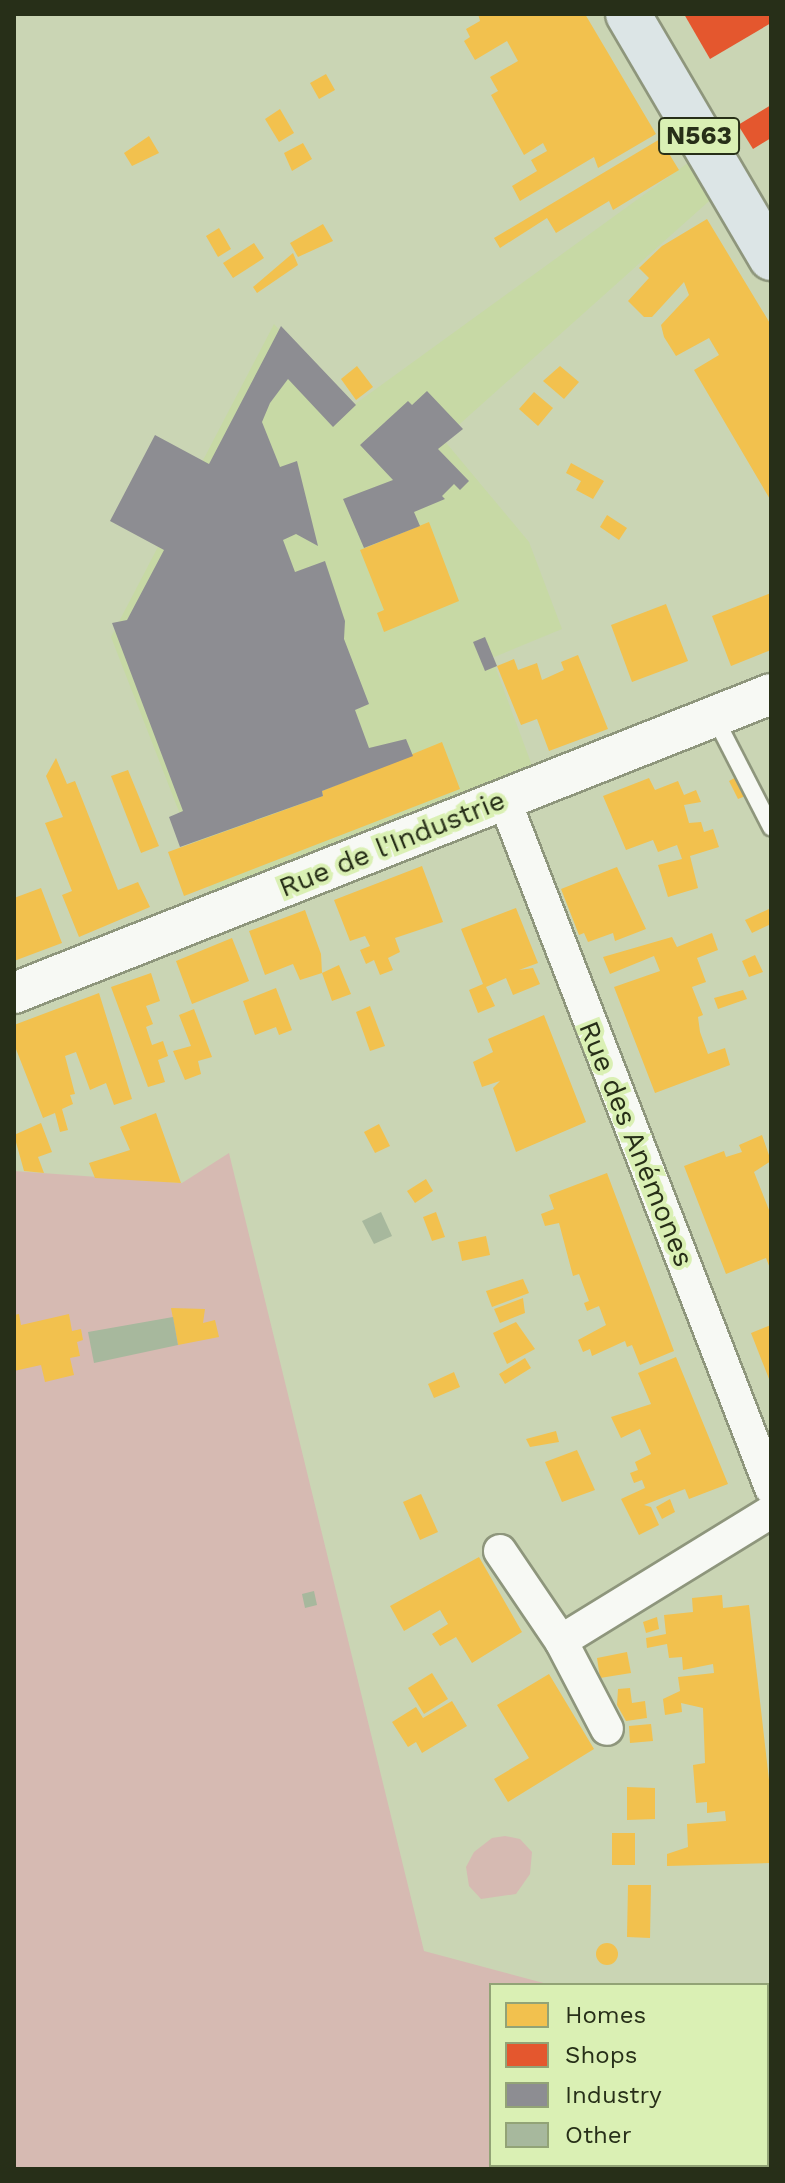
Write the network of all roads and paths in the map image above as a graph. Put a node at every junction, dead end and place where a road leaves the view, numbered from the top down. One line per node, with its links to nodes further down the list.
1 (628, 14): 2 (main road, N563)
2 (771, 258)
3 (771, 694): 4 (street, Rue de l'Industrie)
4 (714, 716): 5 (street, Rue de l'Industrie); 6 (lane)
5 (504, 799): 7 (street, Rue de l'Industrie); 8 (street, Rue des Anémones)
6 (771, 827)
7 (14, 993)
8 (771, 1488)
9 (771, 1512): 11 (street)
10 (500, 1551): 11 (street)
11 (561, 1641): 12 (street)
12 (607, 1729)

